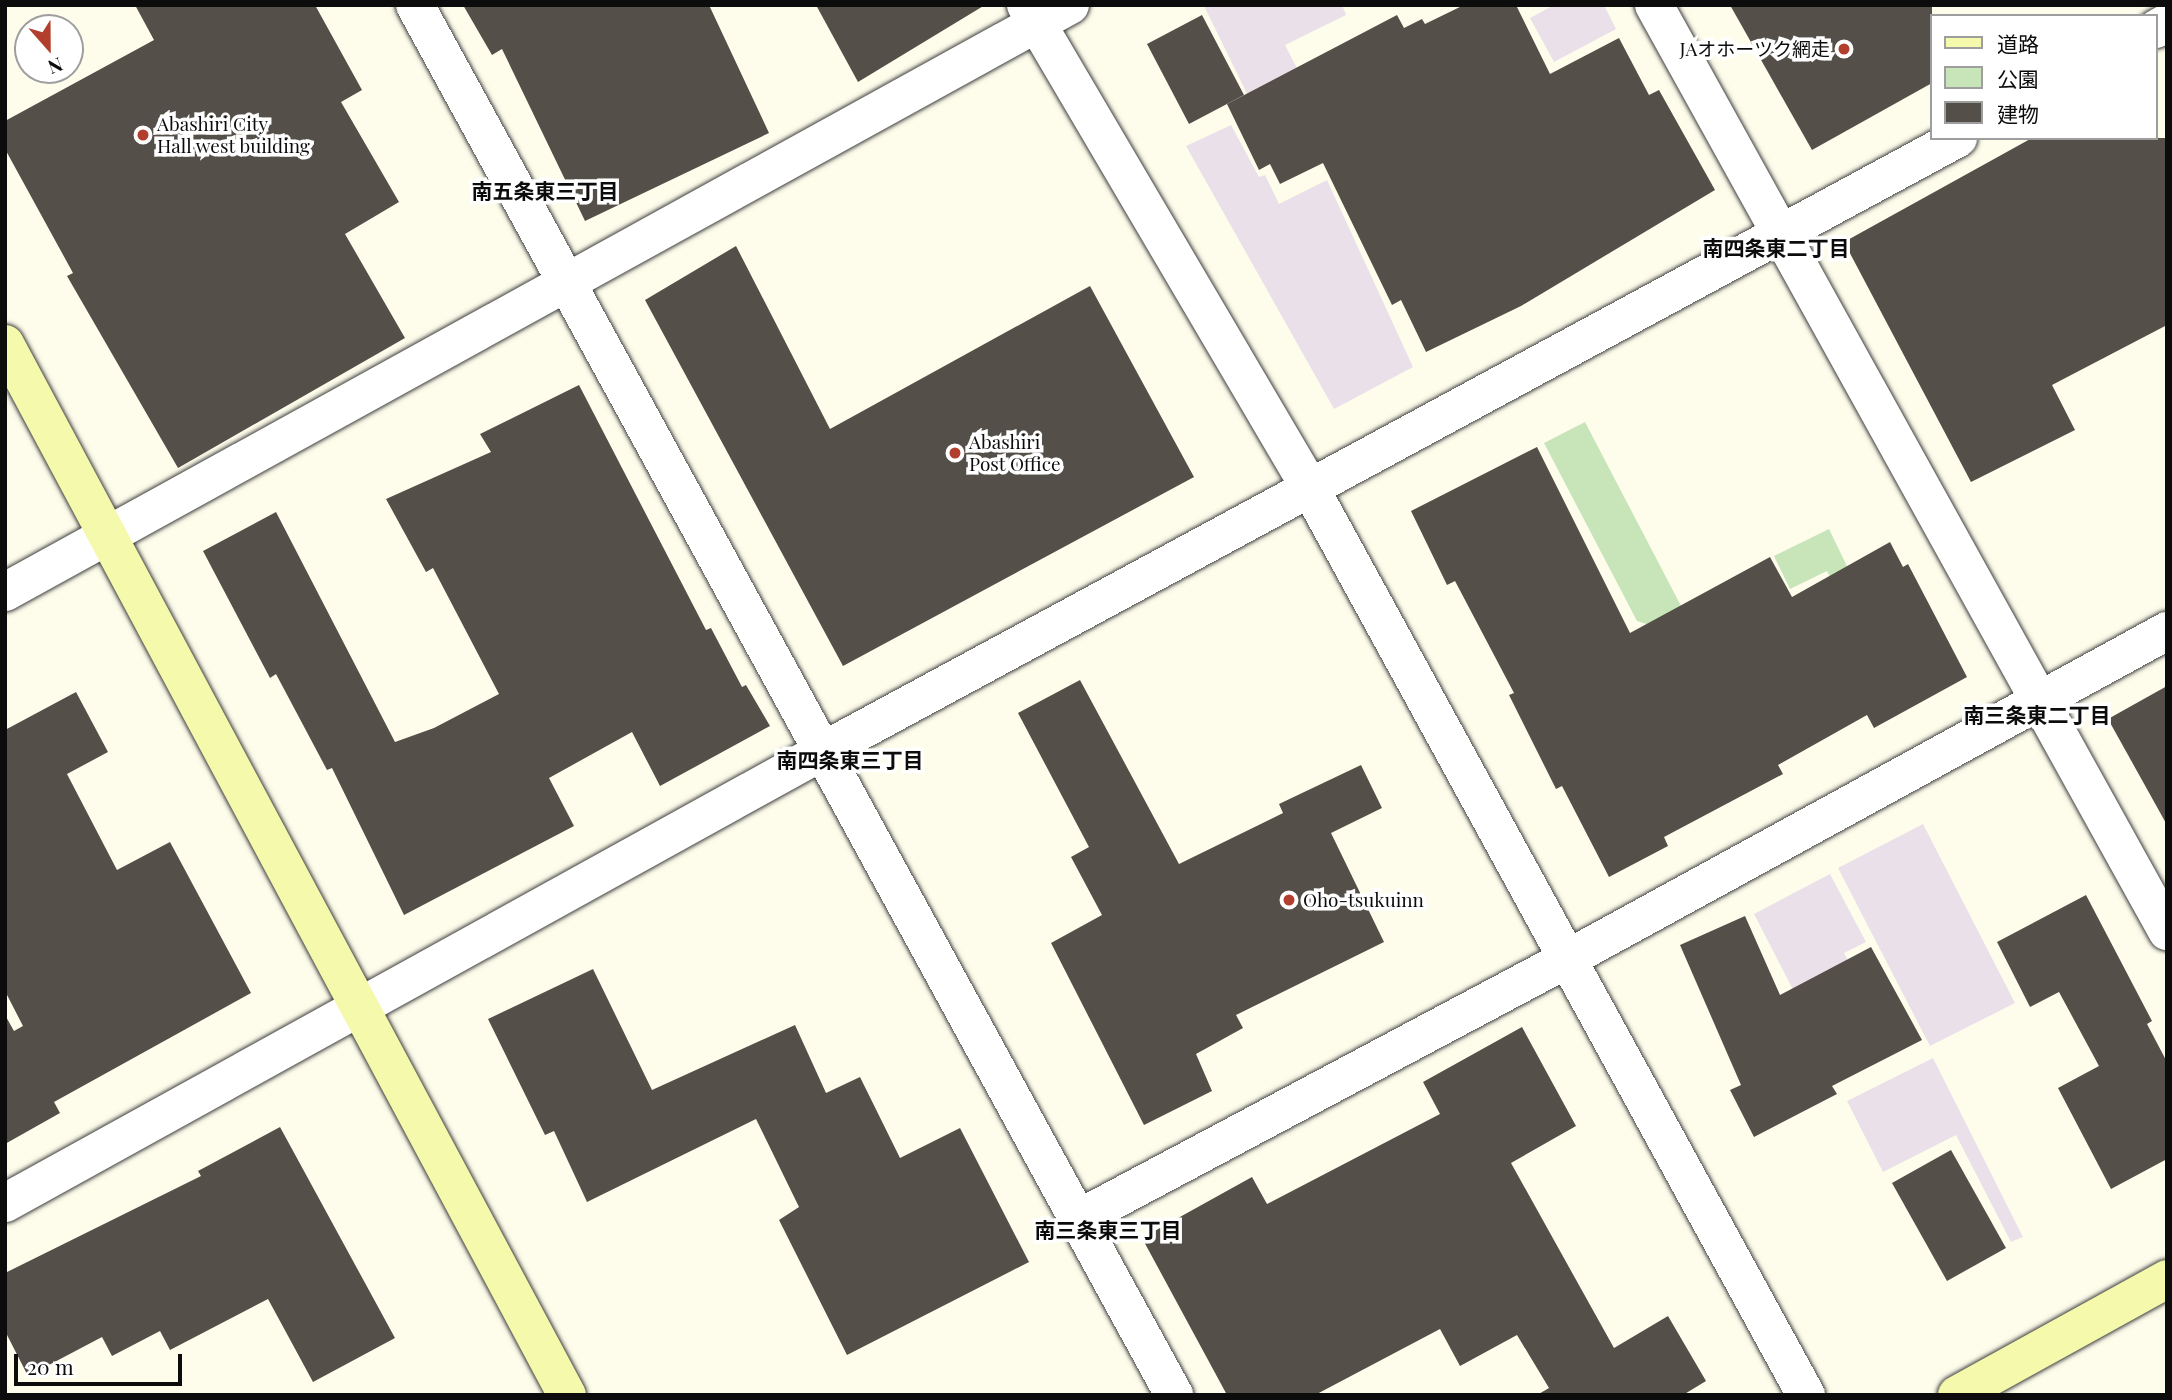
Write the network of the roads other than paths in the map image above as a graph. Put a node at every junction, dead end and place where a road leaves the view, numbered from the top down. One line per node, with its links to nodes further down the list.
1 (415, 5): 7 (street)
2 (1070, 5): 4 (street)
3 (1654, 5): 6 (street)
4 (1031, 14): 7 (street); 9 (street)
5 (1954, 140): 6 (street)
6 (1784, 234): 9 (street); 13 (street)
7 (567, 282): 10 (street); 14 (street)
8 (5, 344): 10 (street)
9 (1310, 488): 14 (street); 16 (street)
10 (108, 536): 11 (street); 17 (street)
11 (5, 592)
12 (2167, 631): 13 (street)
13 (2039, 703): 15 (street); 16 (street)
14 (823, 751): 17 (street); 19 (street)
15 (2167, 931)
16 (1569, 958): 19 (street); 23 (street)
17 (360, 1007): 18 (street); 21 (street)
18 (5, 1203)
19 (1078, 1219): 22 (street)
20 (2167, 1279): 24 (street)
21 (567, 1395)
22 (1174, 1395)
23 (1806, 1395)
24 (1957, 1395)

